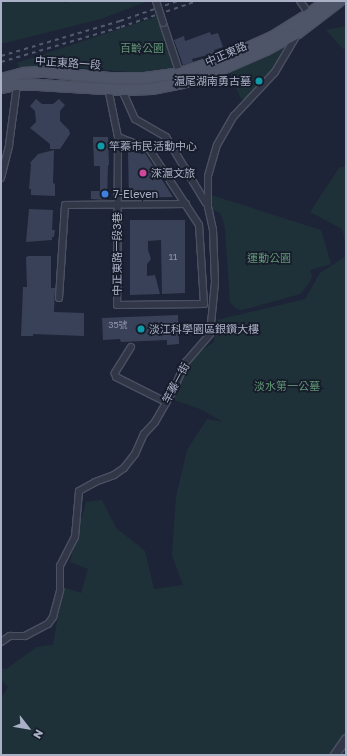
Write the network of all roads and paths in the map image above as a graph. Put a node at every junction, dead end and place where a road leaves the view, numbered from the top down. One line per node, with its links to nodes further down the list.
1 (156, 1): 8 (street, bridge)
2 (300, 1): 5 (street)
3 (326, 1): 5 (main road, 中正東路)
4 (340, 1): 6 (main road, 中正東路)
5 (309, 14): 8 (main road, 中正東路)
6 (298, 33): 8 (main road, 中正東路); 21 (street, 竿蓁一街)
7 (110, 78): 8 (main road, 中正東路); 9 (main road, 中正東路一段); 12 (street, 中正東路一段3巷)
8 (181, 78): 13 (main road, 中正東路)
9 (1, 79)
10 (17, 85): 11 (main road, 中正東路一段); 12 (main road, 中正東路一段); 15 (street)
11 (1, 88)
12 (108, 89): 13 (main road, 中正東路); 14 (street, 中正東路一段3巷)
13 (122, 90): 16 (street)
14 (118, 137): 17 (street, 中正東路一段3巷); 18 (street, 中正東路一段3巷)
15 (1, 178)
16 (206, 203)
17 (186, 204): 18 (street, 中正東路一段3巷); 18 (street, 中正東路一段3巷)
18 (118, 206): 19 (street)
19 (59, 298)
20 (131, 347): 21 (street)
21 (166, 402): 22 (street, 竿蓁一街)
22 (1, 642)
23 (346, 739): 24 (street)
24 (336, 755)

